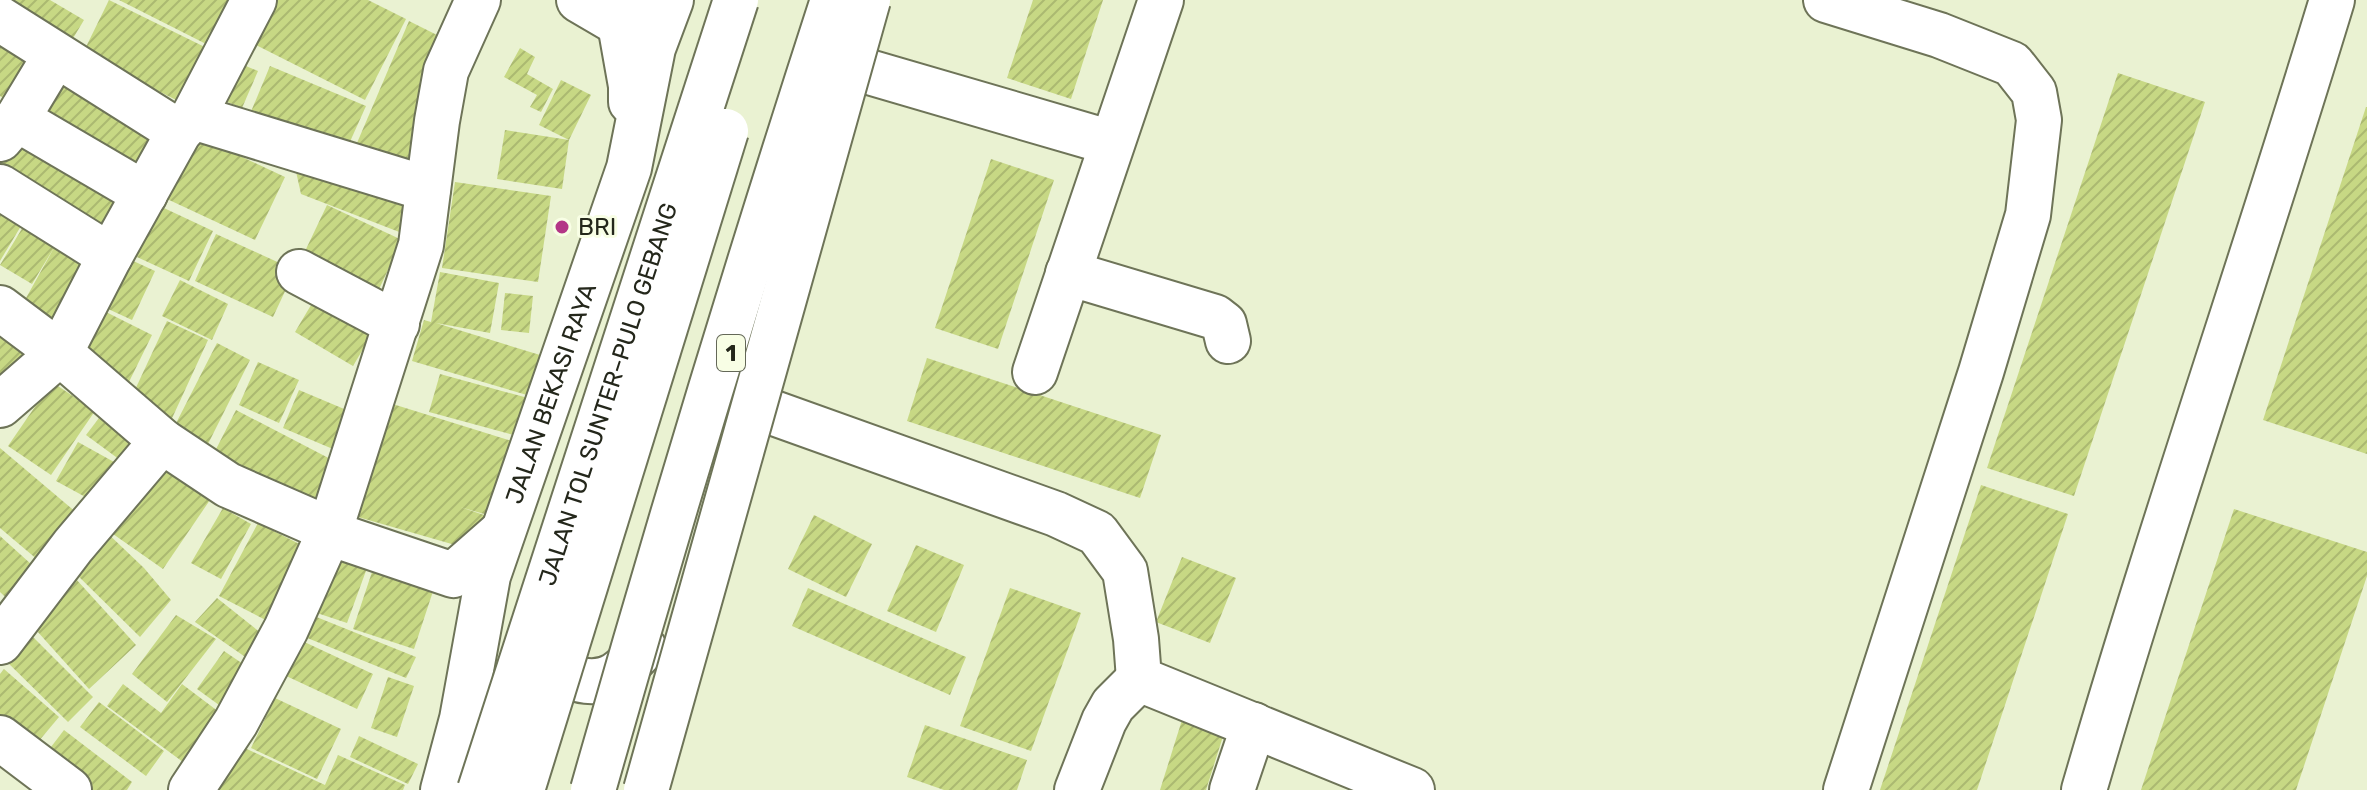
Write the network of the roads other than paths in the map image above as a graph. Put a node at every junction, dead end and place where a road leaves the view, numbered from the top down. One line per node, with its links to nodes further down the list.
1 (254, 0): 17 (main road)
2 (478, 0): 22 (main road)
3 (579, 0): 13 (main road)
4 (671, 0): 20 (main road, JALAN BEKASI RAYA)
5 (736, 0): 47 (main road, JALAN TOL SUNTER–PULO GEBANG, bridge)
6 (766, 0): 48 (main road, bridge)
7 (836, 0): 16 (main road, 1); 49 (main road, bridge)
8 (860, 0): 16 (main road)
9 (868, 0): 51 (main road, bridge)
10 (1161, 0): 19 (main road)
11 (1826, 0): 54 (main road)
12 (2332, 0): 55 (main road)
13 (635, 12): 20 (main road)
14 (0, 19): 15 (main road)
15 (55, 56): 17 (main road); 18 (main road)
16 (821, 58): 19 (main road); 32 (main road, 1)
17 (186, 124): 22 (main road); 23 (main road)
18 (8, 129): 23 (main road)
19 (1112, 143): 26 (main road)
20 (629, 168): 35 (main road, JALAN BEKASI RAYA)
21 (0, 187): 24 (main road)
22 (428, 189): 28 (main road)
23 (145, 194): 24 (main road)
24 (110, 256): 30 (main road)
25 (299, 272): 28 (main road)
26 (1068, 273): 29 (main road); 31 (main road)
27 (0, 308): 30 (main road)
28 (397, 324): 36 (main road)
29 (1228, 341)
30 (60, 353): 33 (main road); 34 (main road)
31 (1035, 372)
32 (718, 393): 39 (main road, 1); 40 (main road)
33 (0, 405)
34 (162, 441): 36 (main road); 38 (main road)
35 (502, 532): 36 (main road); 37 (main road, JALAN BEKASI RAYA)
36 (329, 533): 45 (main road)
37 (488, 576): 39 (main road); 46 (main road, JALAN BEKASI RAYA)
38 (0, 642)
39 (644, 648): 50 (main road, 1)
40 (1139, 679): 41 (main road); 52 (main road)
41 (1254, 725): 43 (main road); 53 (main road)
42 (0, 738): 44 (main road)
43 (1391, 786)
44 (69, 790)
45 (191, 790)
46 (443, 790)
47 (480, 790)
48 (522, 790)
49 (593, 790)
50 (605, 790)
51 (646, 790)
52 (1077, 790)
53 (1232, 790)
54 (1846, 790)
55 (2084, 790)

